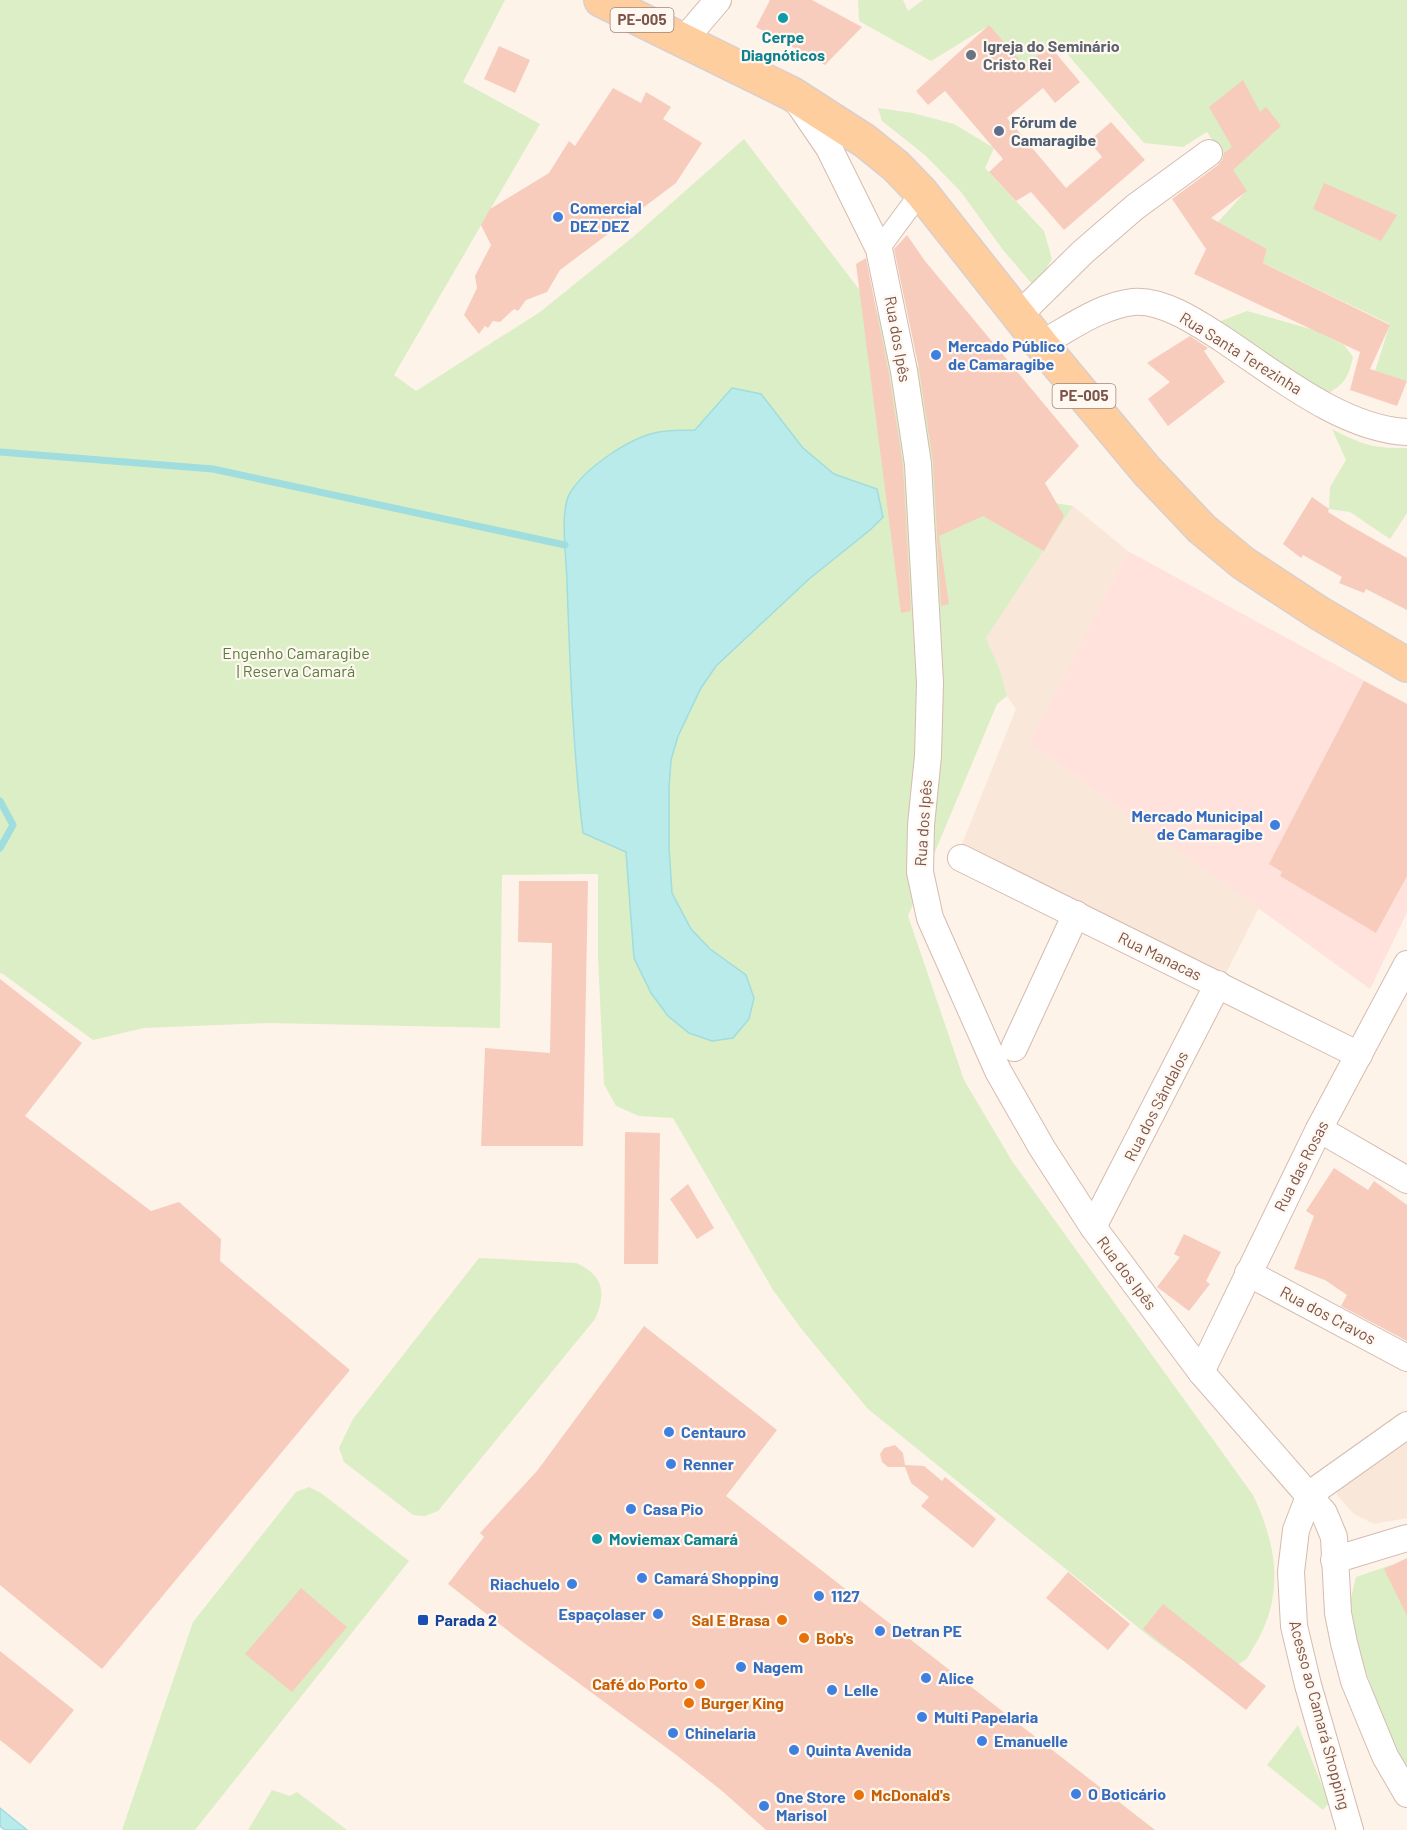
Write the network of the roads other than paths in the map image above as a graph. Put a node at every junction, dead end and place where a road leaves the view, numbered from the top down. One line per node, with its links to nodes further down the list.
1 (601, 0): 3 (main road, PE-005)
2 (718, 0): 3 (street)
3 (683, 40): 4 (main road, PE-005)
4 (792, 94): 6 (main road, PE-005); 7 (street, Rua dos Ipês)
5 (1209, 153): 8 (street)
6 (921, 192): 7 (street); 8 (main road, PE-005)
7 (879, 249): 21 (street, Rua dos Ipês)
8 (1019, 315): 9 (main road, PE-005)
9 (1041, 344): 10 (street, Rua Santa Terezinha); 11 (main road, PE-005)
10 (1407, 432)
11 (1407, 665)
12 (961, 858): 13 (street, Rua Manacas)
13 (1076, 914): 15 (street, Rua Manacas); 17 (street)
14 (1407, 964): 16 (street, Rua das Rosas)
15 (1218, 984): 18 (street, Rua Manacas); 21 (street, Rua dos Sândalos)
16 (1401, 993): 18 (street, Rua das Rosas)
17 (1014, 1048)
18 (1359, 1055): 19 (street, Rua das Rosas)
19 (1319, 1129): 20 (street); 22 (street, Rua das Rosas)
20 (1407, 1180)
21 (1093, 1227): 24 (street, Rua dos Ipês)
22 (1248, 1273): 23 (street, Rua dos Cravos); 24 (street, Rua das Rosas)
23 (1407, 1358)
24 (1201, 1372): 26 (street, Rua dos Ipês)
25 (1407, 1425): 26 (street)
26 (1310, 1494): 28 (street, Rua dos Ipês); 30 (street, Acesso ao Camará Shopping)
27 (1407, 1538): 28 (street)
28 (1334, 1560): 29 (street, Rua dos Ipês)
29 (1407, 1794)
30 (1350, 1830)

